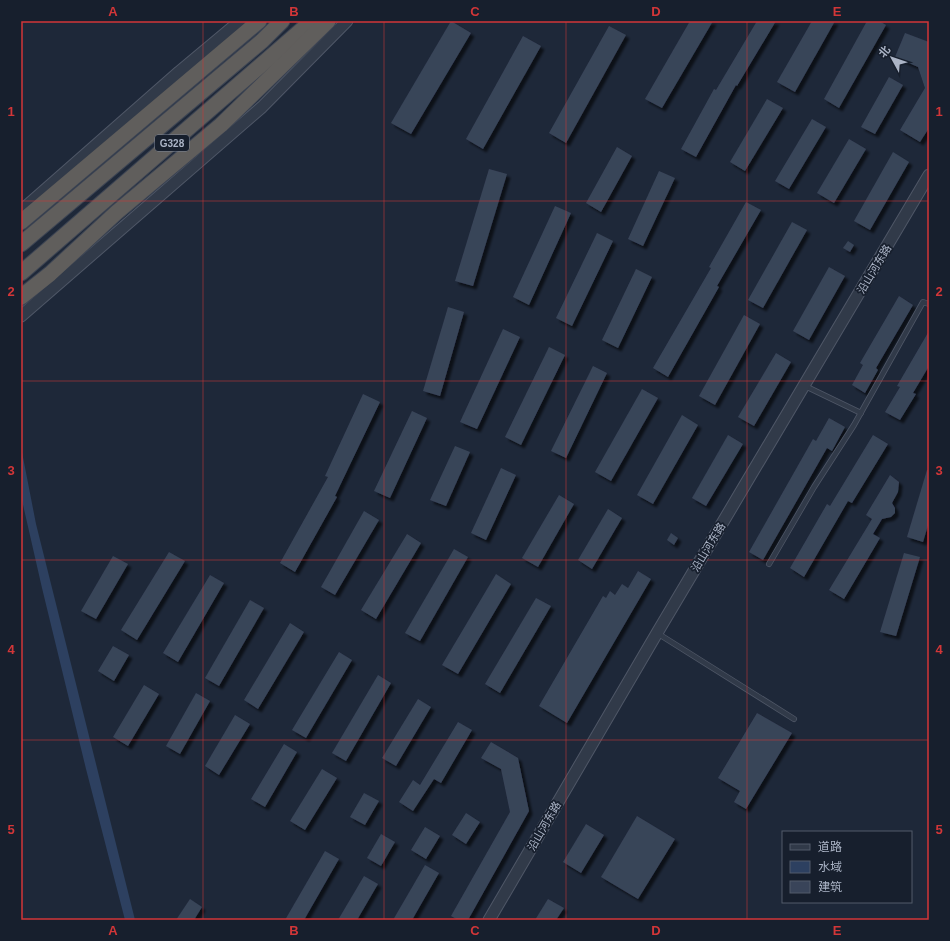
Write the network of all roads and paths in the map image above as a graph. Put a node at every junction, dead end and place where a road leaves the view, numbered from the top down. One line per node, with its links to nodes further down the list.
1 (240, 21): 8 (street)
2 (259, 21): 9 (highway)
3 (282, 21): 10 (highway, G328)
4 (312, 21): 11 (highway, G328)
5 (328, 21): 12 (highway)
6 (347, 21): 14 (street)
7 (929, 175): 15 (street, 沿山河东路)
8 (21, 211)
9 (21, 222)
10 (21, 244)
11 (27, 268)
12 (21, 297)
13 (929, 304): 16 (lane)
14 (21, 316)
15 (805, 386): 16 (lane); 18 (street, 沿山河东路)
16 (861, 413): 17 (lane)
17 (768, 564)
18 (657, 633): 19 (lane); 20 (street, 沿山河东路)
19 (794, 719)
20 (489, 920)

